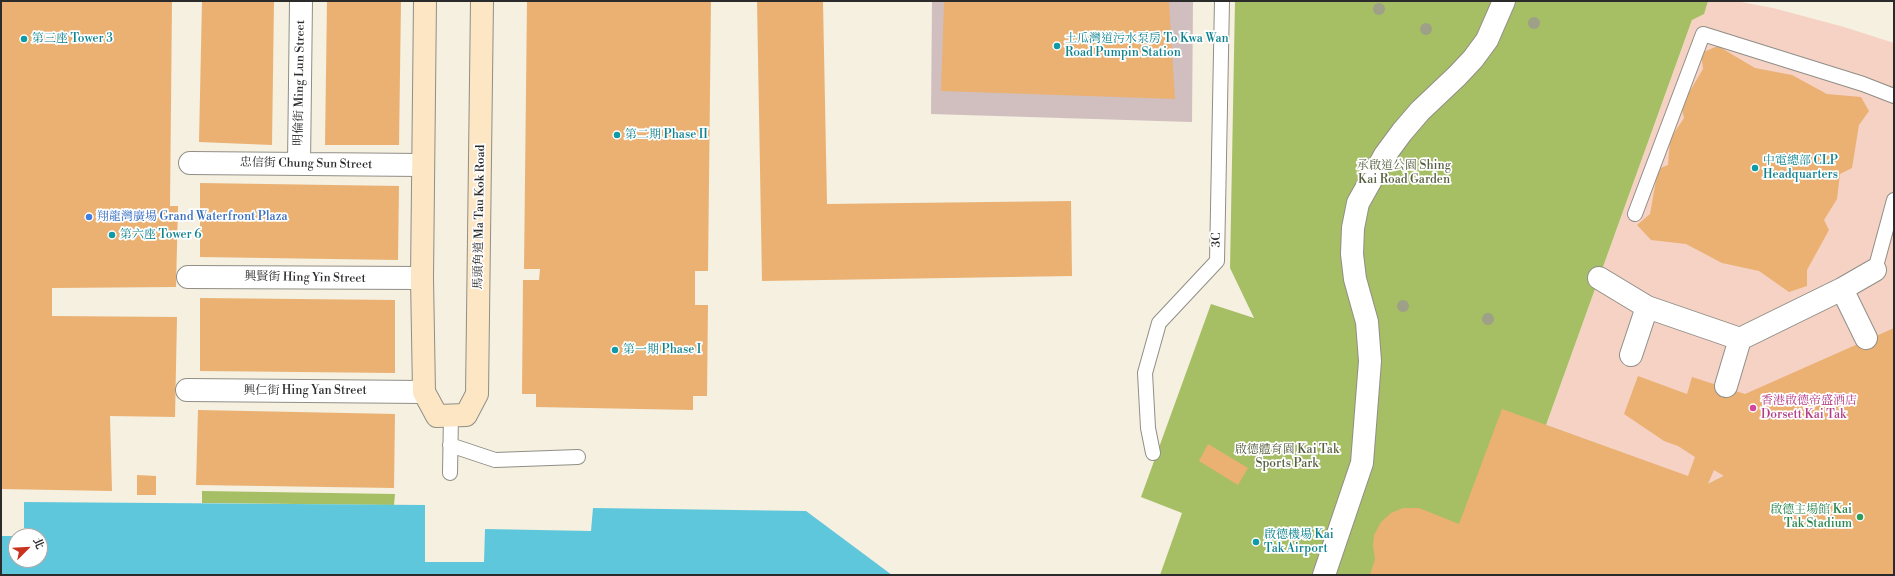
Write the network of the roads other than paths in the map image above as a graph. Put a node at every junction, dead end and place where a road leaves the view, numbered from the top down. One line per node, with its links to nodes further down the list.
1 (301, 1): 8 (street, 明倫街 Ming Lun Street)
2 (425, 1): 9 (street, 馬頭角道 Ma Tau Kok Road)
3 (482, 1): 24 (street, 馬頭角道 Ma Tau Kok Road)
4 (1222, 1): 26 (lane, 3C / 3C)
5 (1504, 1): 29 (street)
6 (1894, 96): 11 (lane)
7 (190, 163): 8 (street, 忠信街 Chung Sun Street)
8 (299, 164): 9 (street, 忠信街 Chung Sun Street)
9 (423, 165): 14 (street, 馬頭角道 Ma Tau Kok Road)
10 (1894, 200): 12 (lane)
11 (1635, 214)
12 (1875, 270): 16 (street)
13 (188, 277): 14 (street, 興賢街 Hing Yin Street)
14 (422, 278): 23 (street, 馬頭角道 Ma Tau Kok Road)
15 (1599, 278): 17 (street)
16 (1842, 289): 18 (street); 19 (street)
17 (1647, 307): 19 (street); 20 (street)
18 (1866, 338)
19 (1740, 339): 21 (street)
20 (1631, 355)
21 (1726, 386)
22 (187, 390): 23 (street, 興仁街 Hing Yan Street)
23 (424, 392): 24 (street, 馬頭角道 Ma Tau Kok Road)
24 (451, 415): 25 (lane)
25 (450, 445): 27 (lane); 28 (lane)
26 (1153, 453)
27 (578, 457)
28 (450, 473)
29 (1324, 575)

